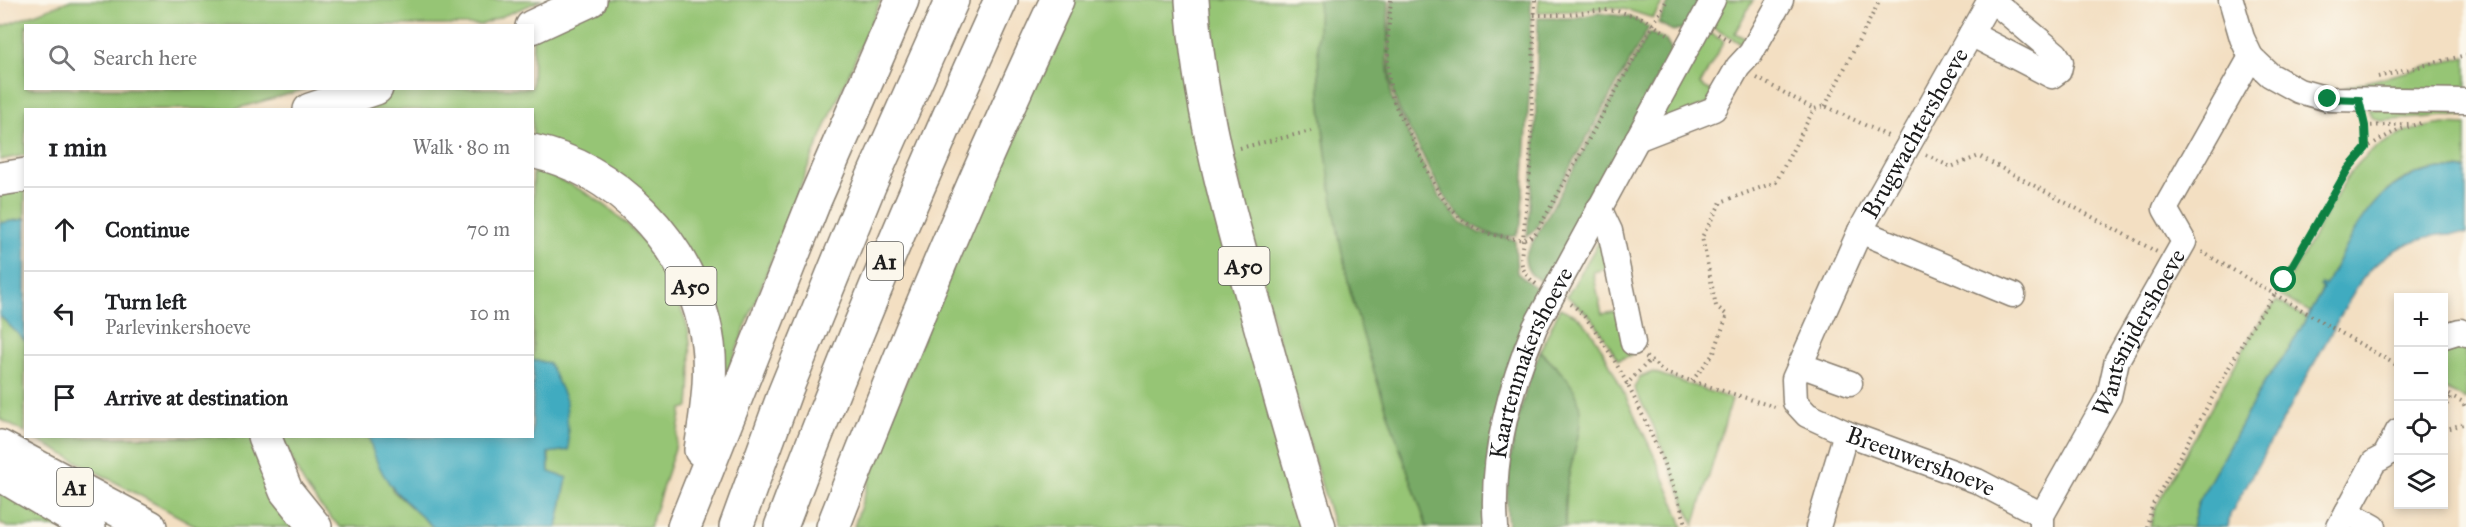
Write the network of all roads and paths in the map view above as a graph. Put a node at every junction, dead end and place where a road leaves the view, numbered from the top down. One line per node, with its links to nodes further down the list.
1 (590, 0): 18 (highway)
2 (902, 0): 69 (highway)
3 (952, 0): 75 (highway, A1)
4 (1001, 0): 76 (highway, A1)
5 (1057, 0): 77 (highway, A1)
6 (1192, 0): 78 (highway, A50)
7 (1390, 0): 43 (path)
8 (1535, 0): 15 (path)
9 (1667, 0): 16 (path)
10 (1713, 0): 17 (street, Kaartenmakershoeve)
11 (1781, 0): 23 (street)
12 (1880, 0): 27 (path)
13 (1991, 0): 19 (street, Brugwachtershoeve); 19 (street, Brugwachtershoeve)
14 (2231, 0): 22 (street)
15 (1534, 15): 16 (path); 43 (path)
16 (1653, 24): 20 (path); 43 (path)
17 (1700, 24): 20 (street, Kaartenmakershoeve); 23 (path)
18 (534, 26)
19 (1971, 34): 35 (street, Brugwachtershoeve)
20 (1687, 46): 34 (street, Kaartenmakershoeve)
21 (2466, 55): 25 (path)
22 (2251, 57): 25 (street); 44 (street, Wantsnijdershoeve)
23 (1744, 60): 29 (path); 34 (street)
24 (370, 90): 28 (highway)
25 (2363, 90): 26 (street); 32 (path)
26 (2466, 101)
27 (1825, 106): 29 (path); 35 (path)
28 (316, 108)
29 (1814, 109): 54 (path)
30 (2424, 123): 31 (path)
31 (2414, 124): 32 (path); 36 (path)
32 (2365, 126): 36 (path)
33 (1311, 131): 37 (path)
34 (1637, 139): 41 (street, Kaartenmakershoeve)
35 (1908, 146): 42 (street, Brugwachtershoeve); 44 (path)
36 (2366, 148): 47 (path)
37 (1236, 149)
38 (534, 152): 69 (highway, A50)
39 (24, 176): 40 (highway)
40 (0, 179)
41 (1599, 208): 45 (street, Kaartenmakershoeve); 50 (street, Kaartenmakershoeve)
42 (1860, 231): 46 (street, Brugwachtershoeve); 53 (street, Brugwachtershoeve)
43 (1522, 240): 45 (path)
44 (2178, 252): 47 (path); 71 (street, Wantsnijdershoeve)
45 (1553, 292): 56 (path); 79 (street, Kaartenmakershoeve)
46 (2013, 295)
47 (2275, 295): 52 (path); 82 (path)
48 (2466, 334): 49 (street)
49 (2448, 335)
50 (1633, 343): 51 (path)
51 (1649, 361): 54 (path); 56 (path)
52 (2394, 364)
53 (1800, 365): 55 (street); 61 (street, Brugwachtershoeve)
54 (1692, 381): 61 (path)
55 (1850, 383)
56 (1626, 385): 80 (path)
57 (2448, 394): 58 (path)
58 (2451, 396): 59 (path); 60 (path)
59 (2448, 402)
60 (2466, 409)
61 (1807, 416): 64 (street)
62 (2466, 423): 63 (path)
63 (2448, 429)
64 (1846, 433): 71 (street, Breeuwershoeve); 81 (street, Breeuwershoeve)
65 (265, 438): 74 (highway)
66 (2394, 438): 70 (street)
67 (0, 447): 73 (highway, A1)
68 (0, 474): 72 (highway)
69 (689, 513)
70 (2343, 520): 83 (street)
71 (2042, 521)
72 (89, 527)
73 (150, 527)
74 (315, 527)
75 (736, 527)
76 (781, 527)
77 (834, 527)
78 (1318, 527)
79 (1496, 527)
80 (1687, 527)
81 (1818, 527)
82 (2147, 527)
83 (2374, 527)

